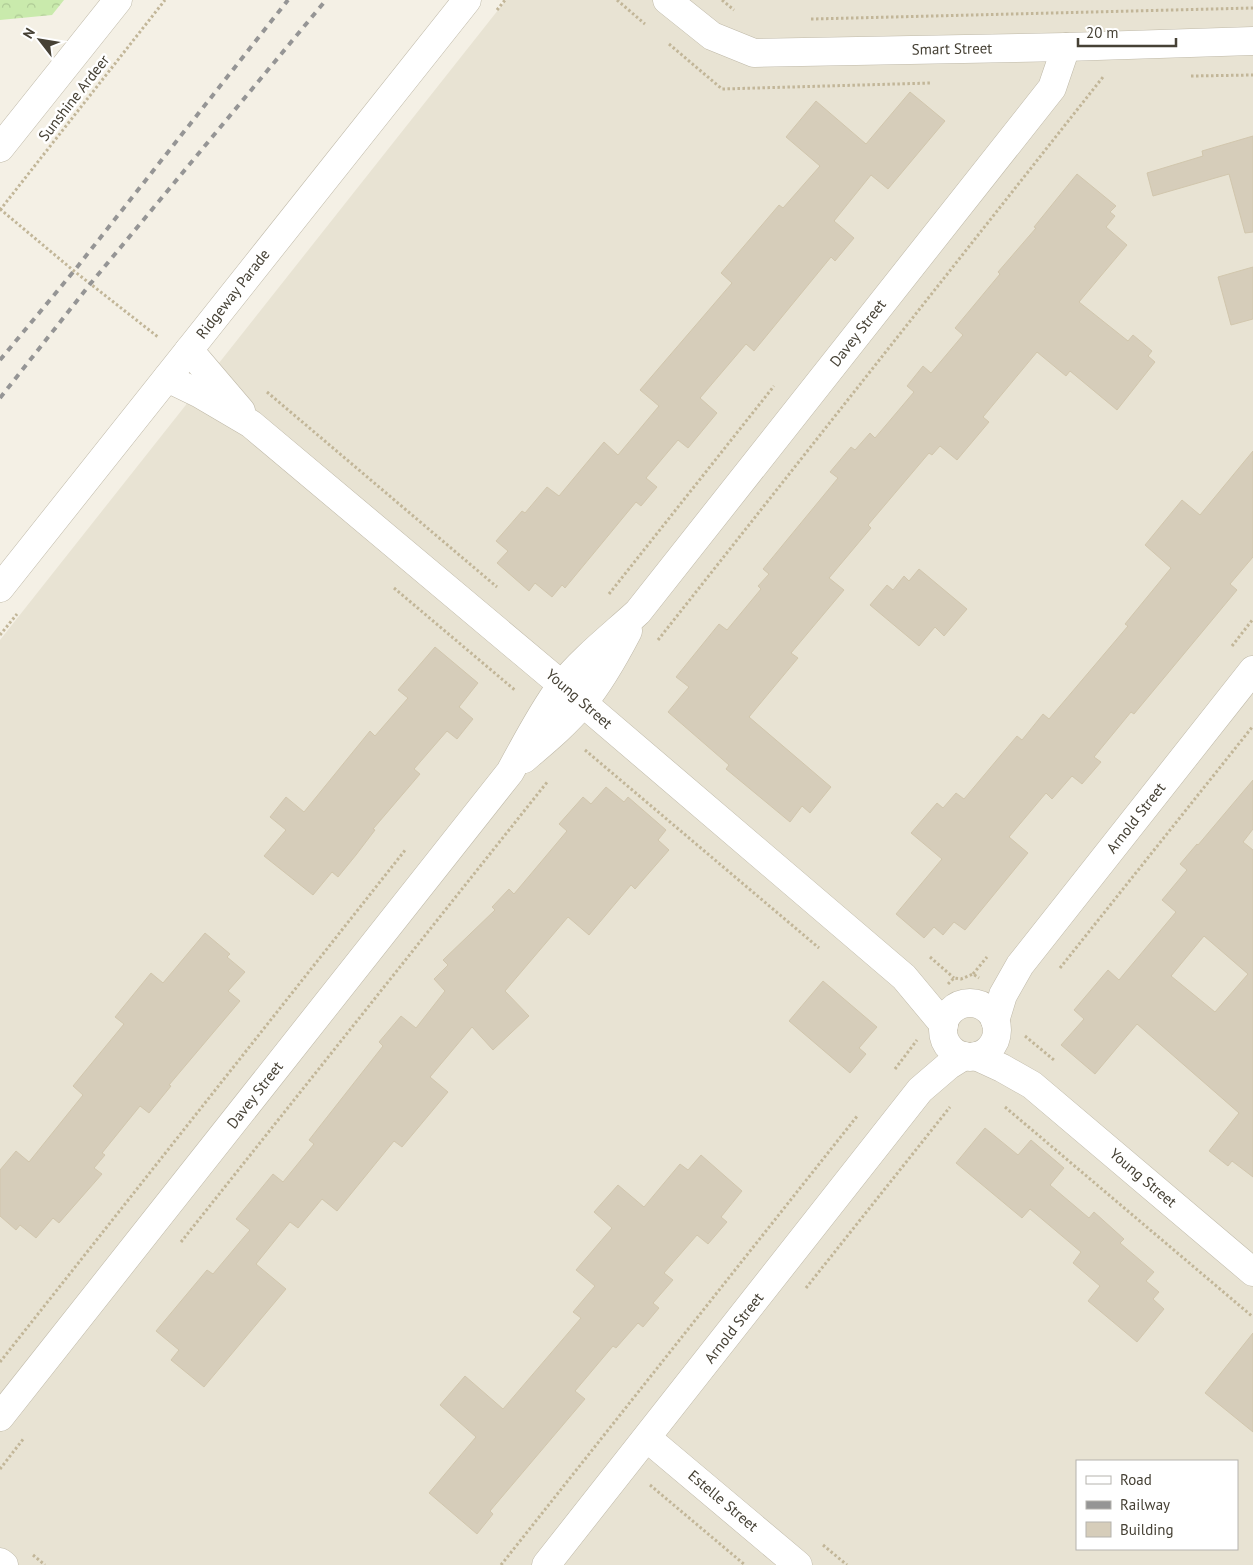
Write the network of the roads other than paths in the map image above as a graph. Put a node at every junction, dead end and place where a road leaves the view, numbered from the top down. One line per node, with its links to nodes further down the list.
1 (118, 0): 6 (street)
2 (466, 0): 7 (street, Ridgeway Parade)
3 (667, 0): 5 (street, Smart Street)
4 (1253, 41): 5 (street, Smart Street)
5 (1066, 47): 11 (street, Davey Street)
6 (0, 148)
7 (189, 350): 8 (street, Ridgeway Parade); 9 (street, Young Street)
8 (167, 378): 9 (street, Young Street); 10 (street, Ridgeway Parade)
9 (251, 424): 13 (street, Young Street)
10 (0, 588)
11 (638, 612): 13 (street, Davey Street); 14 (street, Davey Street)
12 (1253, 670): 16 (street, Arnold Street)
13 (562, 685): 14 (street, Young Street); 15 (street, Davey Street)
14 (583, 704): 15 (street, Davey Street); 17 (street, Young Street)
15 (510, 772): 25 (street, Davey Street)
16 (1020, 965): 18 (street, Arnold Street); 19 (street, Arnold Street)
17 (904, 977): 18 (street, Young Street); 20 (street, Young Street)
18 (968, 1003): 19 (street); 20 (street)
19 (996, 1027): 21 (street); 22 (street, Young Street)
20 (935, 1031): 21 (street); 23 (street, Arnold Street)
21 (970, 1056): 22 (street, Young Street); 23 (street, Arnold Street)
22 (1032, 1085): 24 (street, Young Street)
23 (920, 1090): 26 (street, Arnold Street)
24 (1253, 1272)
25 (0, 1418)
26 (647, 1438): 29 (street, Arnold Street); 30 (street, Estelle Street)
27 (0, 1562): 28 (street)
28 (4, 1565)
29 (546, 1565)
30 (798, 1565)

